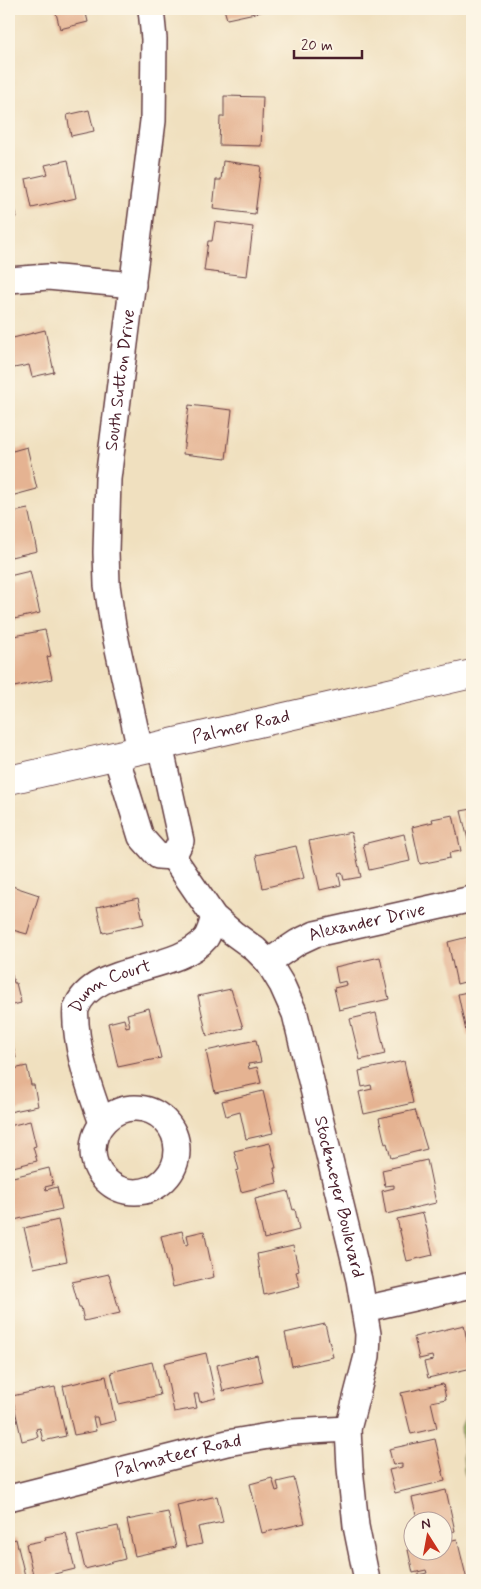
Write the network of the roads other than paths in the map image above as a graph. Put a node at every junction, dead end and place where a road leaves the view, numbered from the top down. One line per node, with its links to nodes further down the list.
1 (151, 9): 3 (street, South Sutton Drive)
2 (9, 280): 3 (street)
3 (134, 285): 5 (street, South Sutton Drive)
4 (472, 674): 5 (street, Palmer Road)
5 (139, 750): 6 (street, Palmer Road); 7 (street); 7 (street)
6 (9, 780)
7 (174, 857): 9 (street, Stockmeyer Boulevard)
8 (472, 899): 10 (street, Alexander Drive)
9 (214, 916): 10 (street, Stockmeyer Boulevard); 11 (street, Dunn Court)
10 (268, 962): 13 (street, Stockmeyer Boulevard)
11 (102, 1123)
12 (472, 1285): 13 (street)
13 (364, 1310): 14 (street, Stockmeyer Boulevard)
14 (348, 1429): 15 (street, Palmateer Road); 16 (street, Stockmeyer Boulevard)
15 (9, 1498)
16 (367, 1580)

